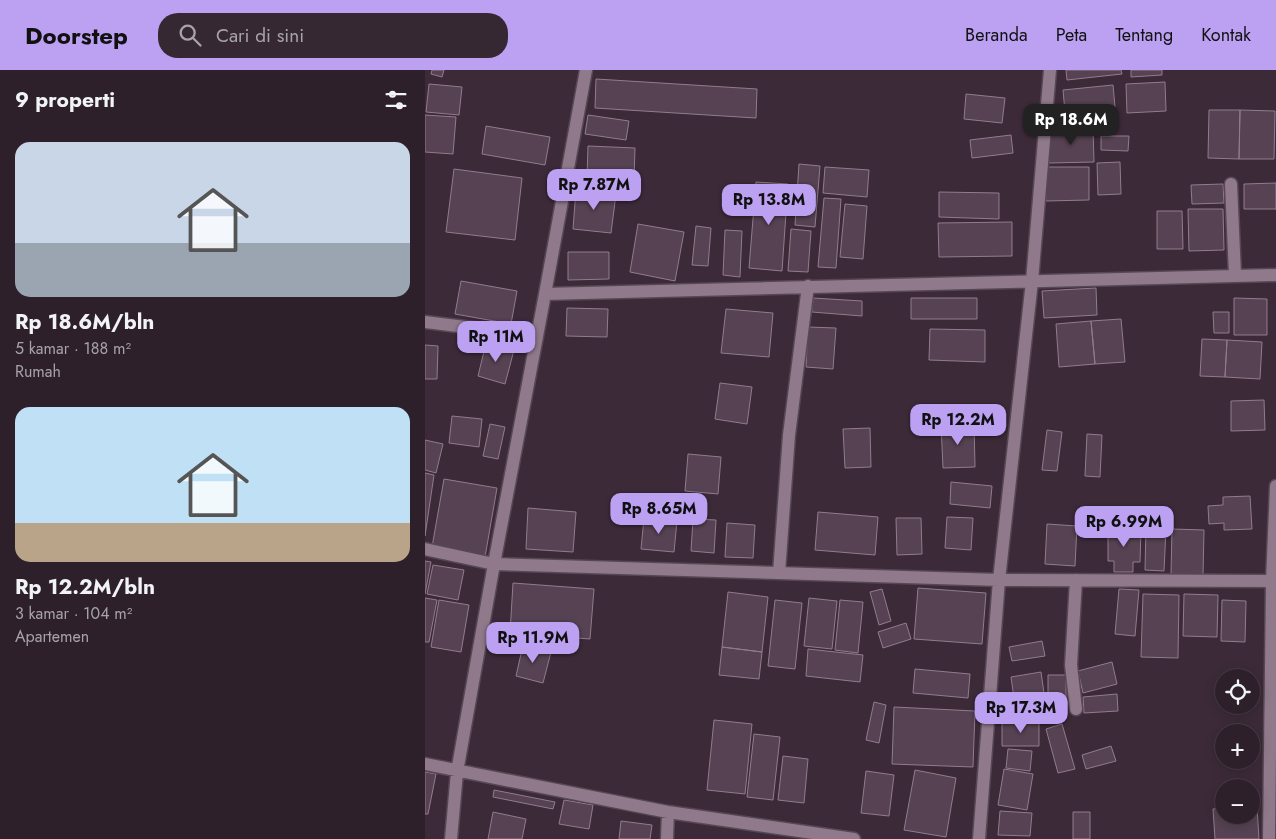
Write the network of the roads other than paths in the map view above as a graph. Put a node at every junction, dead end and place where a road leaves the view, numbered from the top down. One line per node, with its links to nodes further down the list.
1 (586, 70): 8 (street)
2 (1050, 70): 6 (street)
3 (1231, 184): 5 (street)
4 (1276, 275): 5 (street)
5 (1235, 276): 6 (street)
6 (1032, 281): 7 (street); 15 (street)
7 (808, 286): 8 (street); 14 (street)
8 (545, 294): 10 (street)
9 (425, 322): 10 (street)
10 (537, 336): 13 (street)
11 (1276, 486): 17 (street)
12 (425, 549): 13 (street)
13 (494, 564): 14 (street); 20 (street)
14 (779, 573): 15 (street)
15 (999, 580): 16 (street); 25 (street)
16 (1076, 580): 17 (street); 18 (street)
17 (1272, 581): 26 (street)
18 (1076, 709)
19 (425, 764): 20 (street)
20 (457, 772): 21 (street); 22 (street)
21 (668, 812): 23 (street); 24 (street)
22 (451, 839)
23 (667, 839)
24 (854, 839)
25 (979, 839)
26 (1269, 839)

